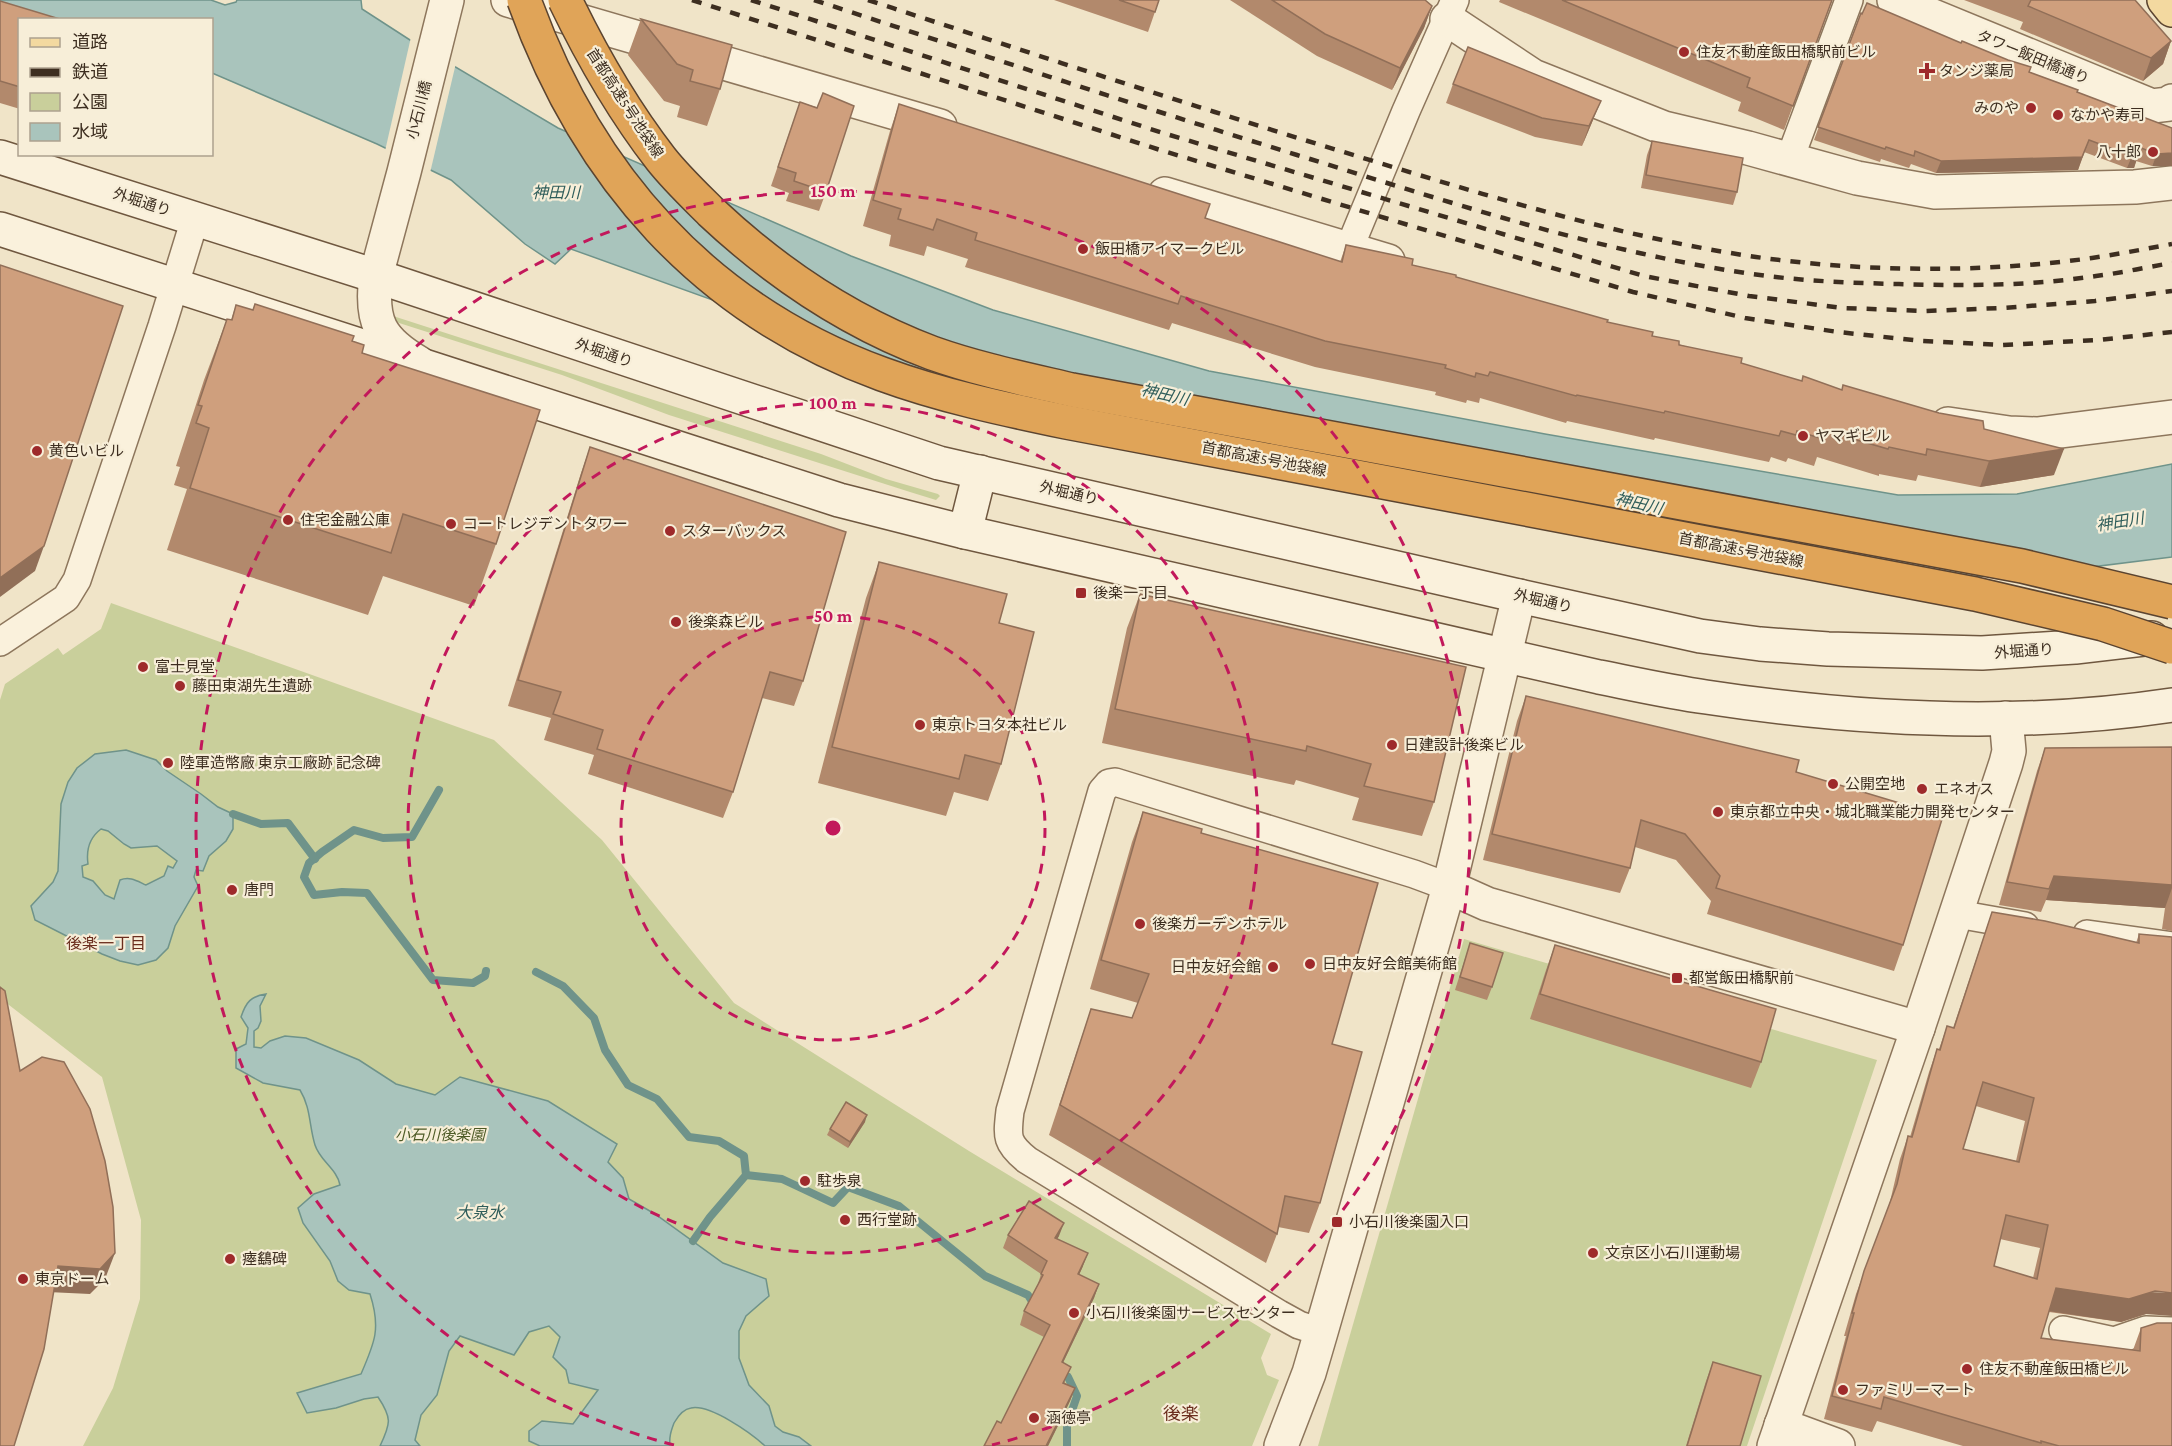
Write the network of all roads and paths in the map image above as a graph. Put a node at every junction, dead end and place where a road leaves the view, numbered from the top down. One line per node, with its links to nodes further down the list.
1 (447, 0): 20 (street, 小石川橋)
2 (508, 0): 11 (street)
3 (524, 0): 31 (highway, 首都高速5号池袋線, bridge)
4 (565, 0): 28 (highway, 首都高速5号池袋線, bridge)
5 (1849, 0): 13 (street)
6 (1894, 0): 10 (street, タワー飯田橋通り)
7 (2164, 0): 9 (main road)
8 (1443, 6): 13 (street); 18 (street)
9 (2172, 10)
10 (2172, 101)
11 (973, 136)
12 (0, 157): 16 (street, 外堀通り)
13 (1789, 160): 14 (street)
14 (2172, 183)
15 (1141, 187): 18 (street)
16 (195, 219): 20 (street, 外堀通り); 21 (street)
17 (0, 229): 21 (street)
18 (1349, 249): 19 (street)
19 (1418, 269)
20 (376, 276): 22 (street, 小石川橋); 25 (street, 外堀通り)
21 (175, 284): 22 (street); 30 (street)
22 (419, 363): 26 (street)
23 (2172, 417): 24 (street)
24 (1924, 418)
25 (980, 472): 26 (street); 27 (street, 外堀通り)
26 (964, 532): 32 (street)
27 (1519, 596): 29 (street, 外堀通り); 32 (street)
28 (2172, 602)
29 (2172, 636)
30 (0, 642)
31 (2172, 647)
32 (1505, 656): 34 (street); 35 (street)
33 (2172, 705): 34 (street)
34 (2006, 718): 36 (street)
35 (1449, 887): 38 (street); 41 (street); 41 (street)
36 (1957, 914): 37 (street); 38 (street)
37 (2172, 946)
38 (1918, 1028): 42 (street)
39 (2063, 1330): 40 (street)
40 (2172, 1331)
41 (1321, 1332): 43 (street)
42 (1777, 1436): 44 (street)
43 (1281, 1446)
44 (1838, 1446)

